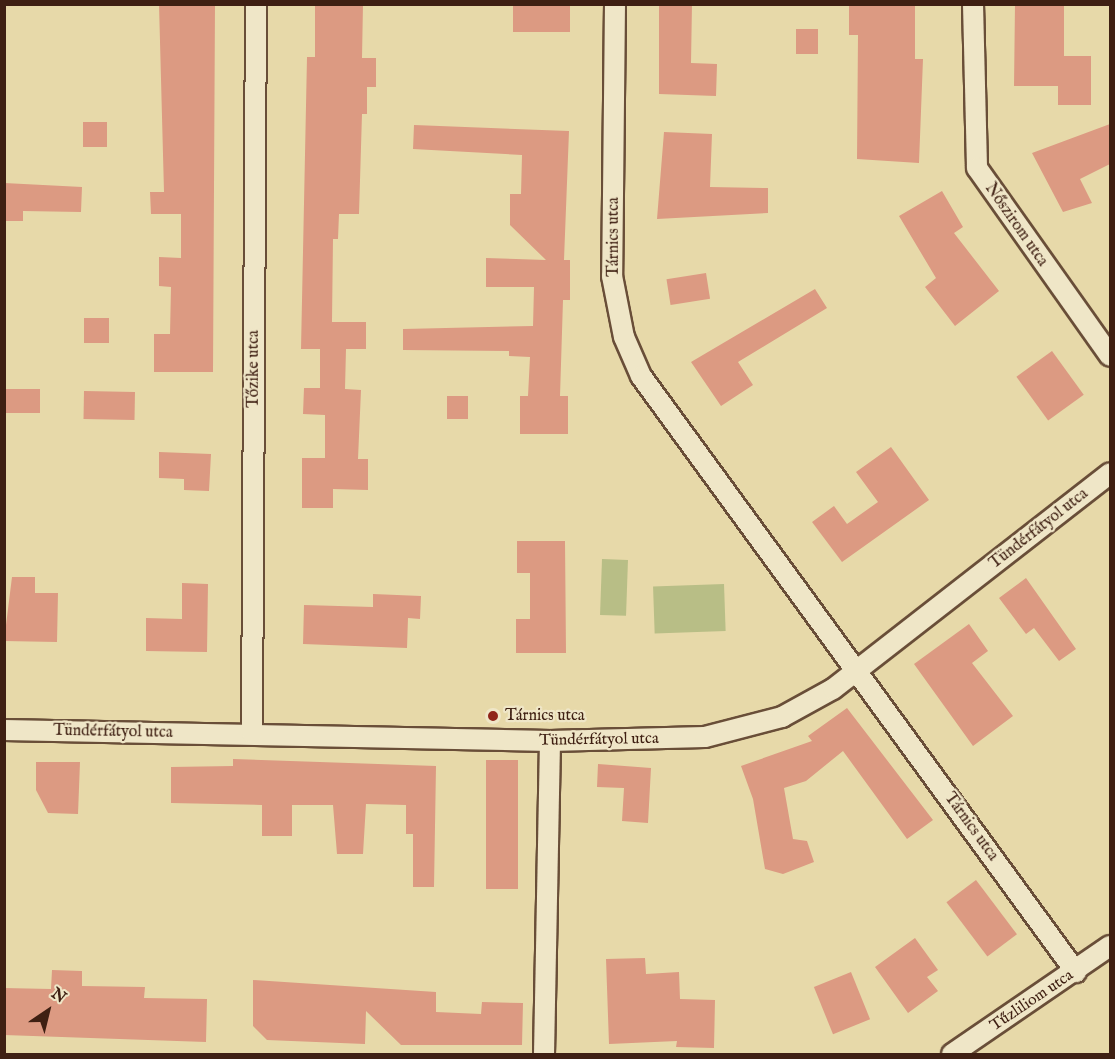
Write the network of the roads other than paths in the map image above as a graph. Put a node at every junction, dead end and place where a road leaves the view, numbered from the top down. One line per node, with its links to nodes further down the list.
1 (256, 4): 8 (street, Tőzike utca)
2 (615, 4): 6 (street, Tárnics utca)
3 (973, 4): 4 (street, Nőszirom utca)
4 (1110, 356)
5 (1110, 473): 6 (street, Tündérfátyol utca)
6 (857, 671): 9 (street, Tündérfátyol utca); 11 (street, Tárnics utca)
7 (4, 730): 8 (street, Tündérfátyol utca)
8 (252, 733): 9 (street, Tündérfátyol utca)
9 (550, 741): 12 (street)
10 (1110, 946): 11 (street, Tűzliliom utca)
11 (1076, 972): 13 (street, Tűzliliom utca)
12 (544, 1054)
13 (952, 1054)

